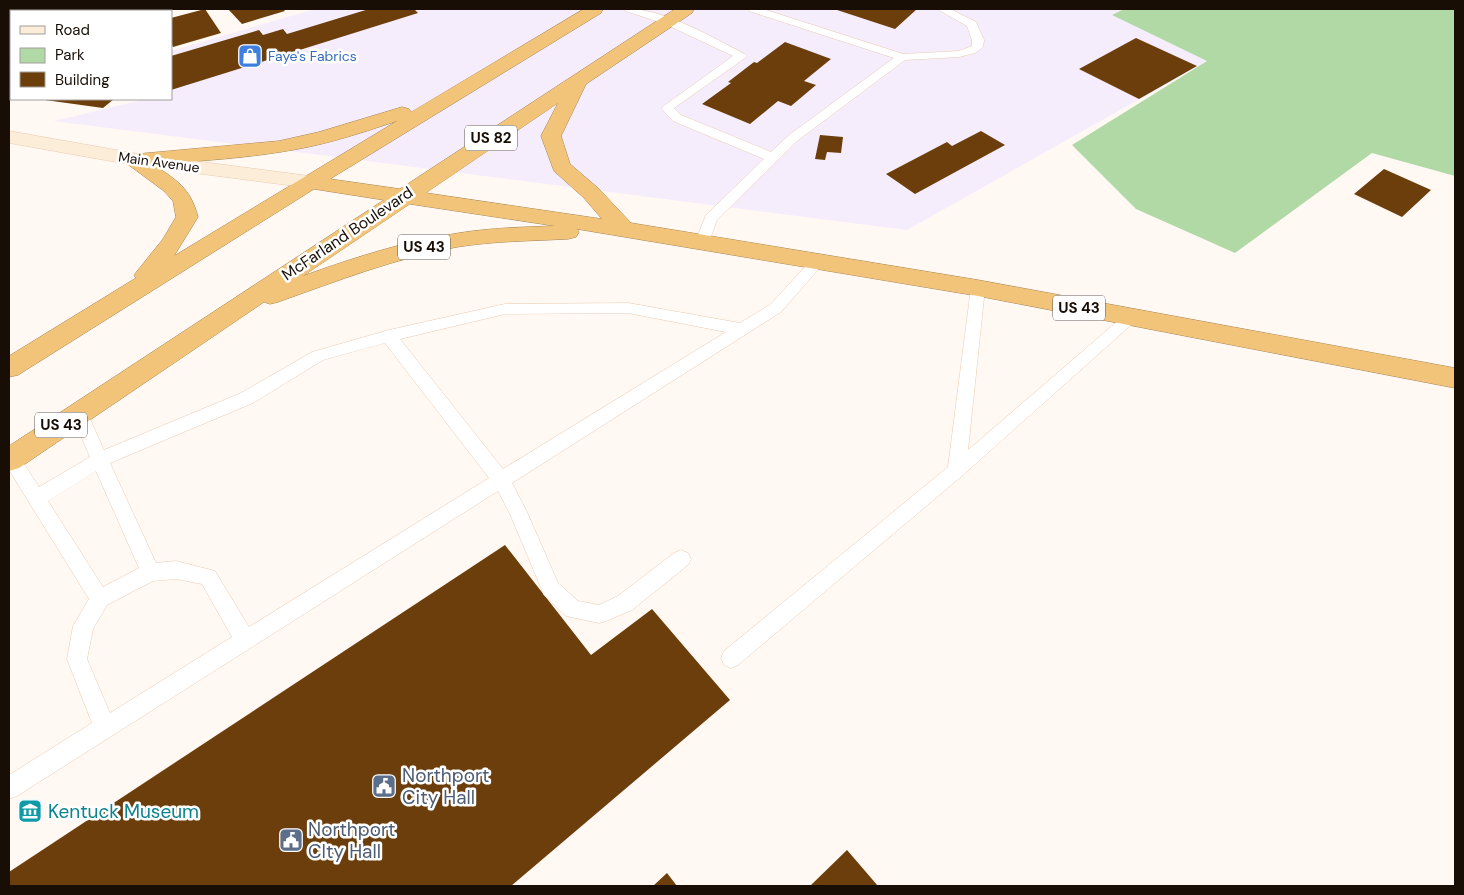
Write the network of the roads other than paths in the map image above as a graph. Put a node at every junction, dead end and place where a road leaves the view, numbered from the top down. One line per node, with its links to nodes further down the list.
1 (595, 9): 9 (highway)
2 (629, 9): 6 (lane)
3 (686, 9): 6 (highway, McFarland Boulevard / US 82)
4 (753, 9): 7 (lane)
5 (942, 9): 7 (lane)
6 (667, 21): 8 (highway, McFarland Boulevard / US 82); 11 (lane)
7 (902, 57): 11 (lane)
8 (580, 79): 14 (highway, McFarland Boulevard / US 82); 15 (highway)
9 (451, 96): 12 (highway); 13 (highway)
10 (9, 137): 12 (main road, Main Avenue)
11 (773, 158): 16 (lane)
12 (133, 159): 13 (main road, Main Avenue); 19 (highway)
13 (310, 182): 14 (highway, US 43); 19 (highway)
14 (402, 196): 15 (highway, US 43); 20 (highway, McFarland Boulevard / US 82)
15 (624, 229): 16 (highway, US 43); 20 (highway, US 43)
16 (702, 242): 17 (highway, US 43)
17 (818, 261): 18 (highway, US 43); 22 (lane)
18 (978, 288): 21 (highway, US 43); 29 (lane)
19 (130, 294): 24 (highway)
20 (233, 309): 26 (highway, McFarland Boulevard / US 43)
21 (1132, 318): 25 (highway, US 43); 29 (lane)
22 (742, 329): 23 (lane); 30 (lane)
23 (389, 336): 28 (lane); 30 (lane)
24 (9, 368)
25 (1455, 378)
26 (79, 413): 27 (highway, McFarland Boulevard / US 43); 28 (lane)
27 (10, 459): 31 (lane)
28 (99, 460): 31 (lane); 33 (lane)
29 (958, 470): 36 (lane)
30 (501, 480): 32 (lane); 35 (lane)
31 (36, 499): 34 (lane)
32 (681, 559)
33 (150, 572): 34 (lane); 35 (lane)
34 (100, 599): 37 (lane)
35 (245, 640): 37 (lane)
36 (731, 658)
37 (105, 728): 38 (lane)
38 (9, 788)

